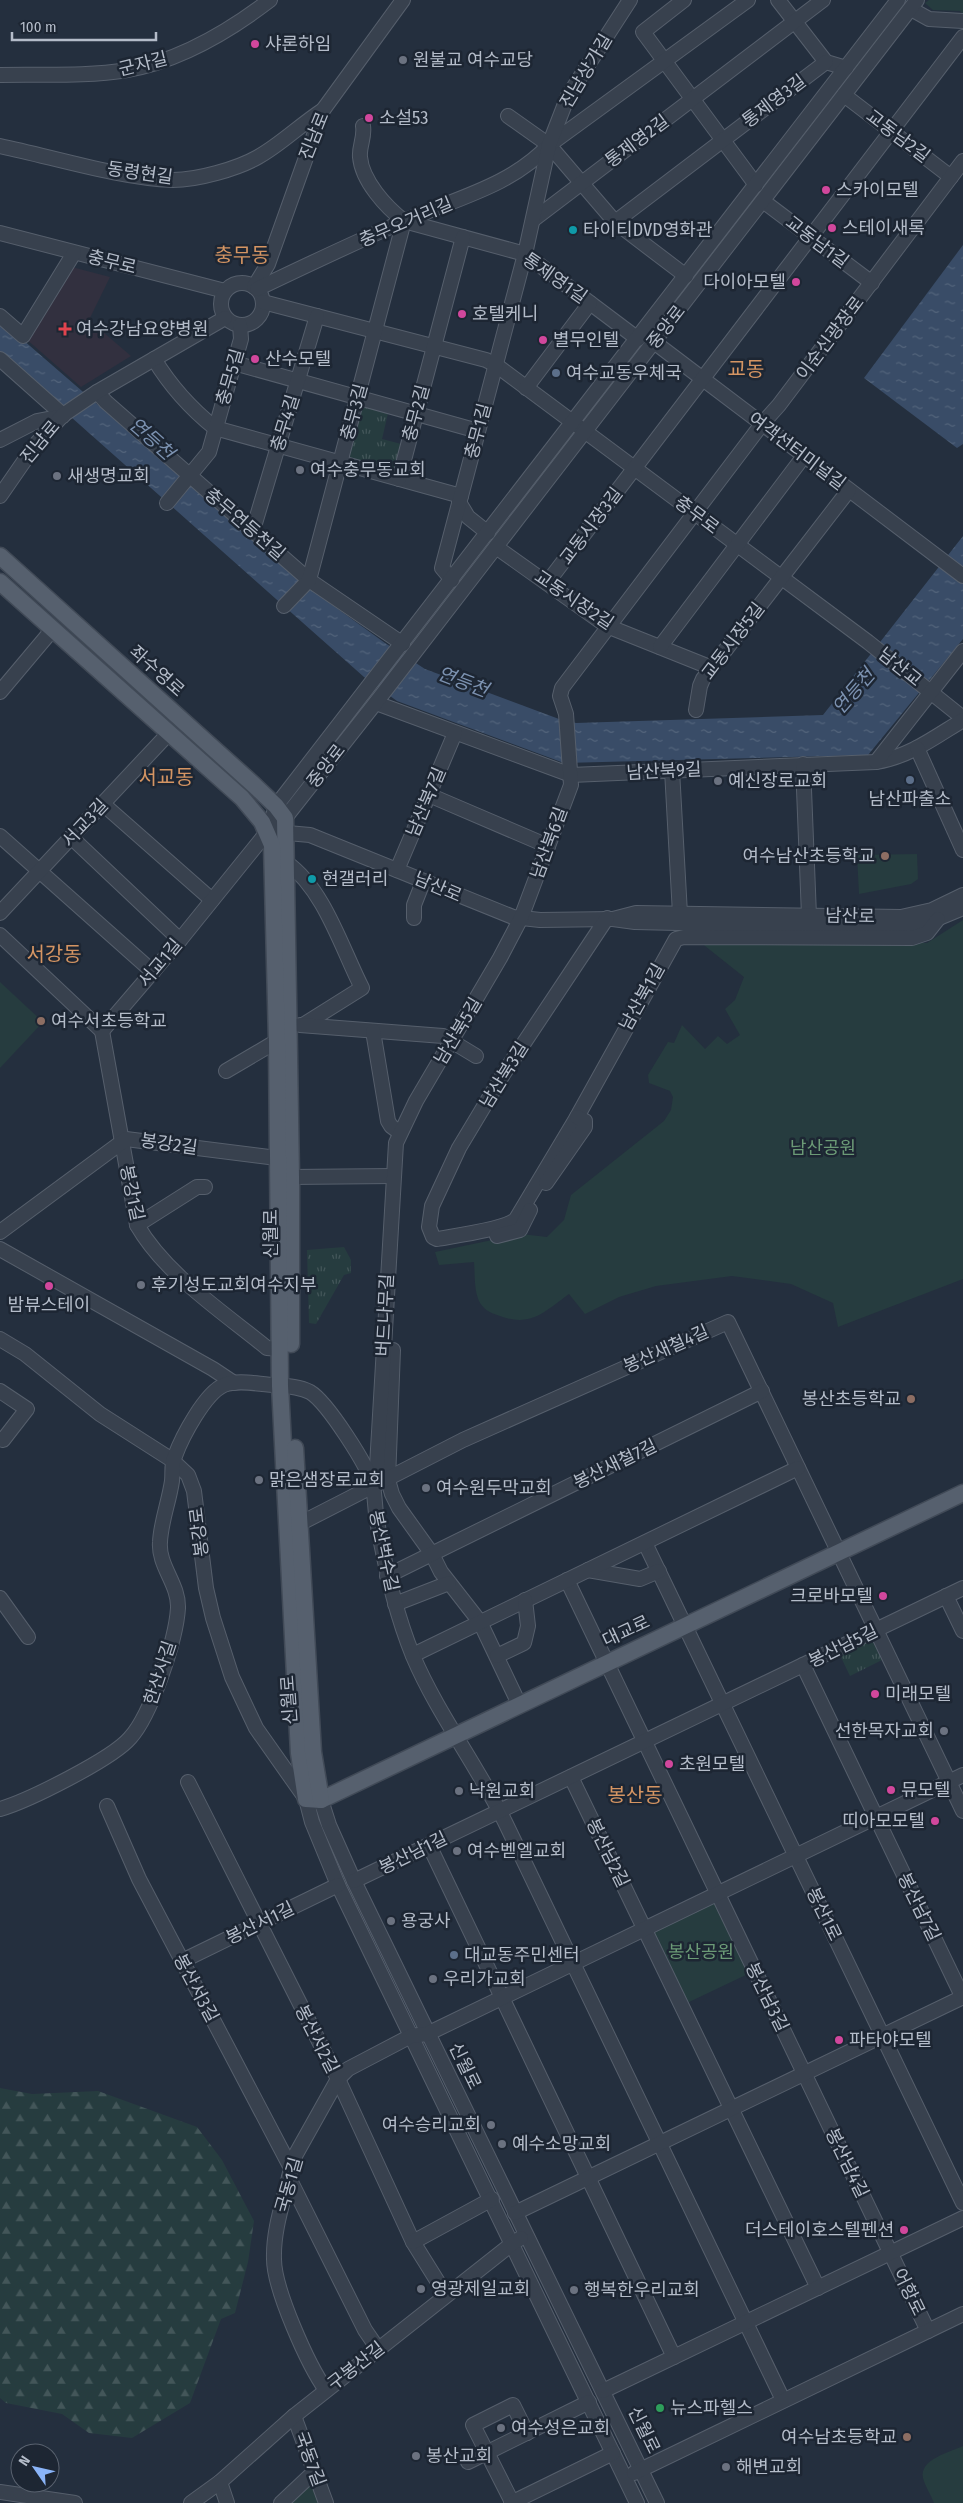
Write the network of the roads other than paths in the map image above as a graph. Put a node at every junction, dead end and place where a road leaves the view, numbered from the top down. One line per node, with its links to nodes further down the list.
1 (270, 0): 16 (street, 군자길)
2 (403, 0): 19 (street, 진남로)
3 (630, 0): 24 (street, 진남상가길)
4 (684, 0): 13 (street)
5 (748, 0): 13 (street)
6 (778, 0): 11 (street)
7 (823, 0): 11 (street)
8 (898, 0): 15 (street)
9 (914, 4): 10 (street); 17 (street, 중앙로)
10 (963, 21)
11 (795, 22): 14 (street); 18 (street)
12 (963, 37): 22 (street, 교동시장3길)
13 (666, 62): 18 (street); 24 (street, 진남상가길)
14 (826, 62): 15 (street); 23 (street, 통제영3길)
15 (846, 68): 29 (street)
16 (0, 75)
17 (844, 96): 22 (street, 교동남2길); 30 (street, 중앙로)
18 (693, 99): 23 (street); 28 (street, 통제영2길)
19 (323, 110): 25 (street, 동령현길); 41 (street, 진남로)
20 (508, 116): 24 (street)
21 (363, 126): 32 (street)
22 (892, 131): 27 (street, 교동남2길); 36 (street, 교동시장3길)
23 (723, 140): 29 (street); 33 (street)
24 (549, 145): 28 (street); 31 (street, 진남상가길); 32 (street, 충무오거리길)
25 (0, 146)
26 (963, 161): 27 (street, 이순신광장로)
27 (951, 177): 40 (street, 이순신광장로)
28 (582, 183): 31 (street); 33 (street)
29 (756, 185): 39 (street)
30 (763, 201): 36 (street, 교동남1길); 51 (street, 중앙로)
31 (533, 220): 38 (street, 진남상가길)
32 (404, 221): 35 (street, 통제영1길); 41 (street, 충무오거리길); 49 (street)
33 (615, 222): 39 (street)
34 (0, 233): 37 (street, 충무로)
35 (463, 237): 38 (street, 통제영1길); 52 (street)
36 (811, 237): 40 (street, 교동남1길); 57 (street, 교동시장3길)
37 (74, 252): 42 (street, 충무로); 45 (street)
38 (525, 254): 44 (street, 통제영1길); 56 (street, 진남상가길)
39 (686, 276): 50 (street)
40 (872, 283): 65 (street, 이순신광장로)
41 (256, 288): 42 (street); 43 (street)
42 (224, 291): 47 (street)
43 (263, 302): 46 (street, 충무로); 48 (street)
44 (590, 303): 50 (street, 통제영1길); 59 (street)
45 (0, 316)
46 (317, 316): 49 (street, 충무로); 58 (street, 충무4길)
47 (225, 318): 48 (street); 54 (street)
48 (240, 325): 55 (street, 충무5길)
49 (376, 332): 52 (street, 충무로); 61 (street, 충무3길)
50 (638, 339): 64 (street)
51 (654, 342): 57 (street, 여객선터미널길); 68 (street, 중앙로)
52 (434, 347): 56 (street, 충무로); 62 (street, 충무2길)
53 (0, 359): 63 (street)
54 (154, 359): 60 (street); 66 (street, 충무5길)
55 (234, 363): 58 (street); 66 (street, 충무5길)
56 (496, 365): 59 (street, 충무로); 67 (street, 충무1길)
57 (703, 379): 65 (street, 여객선터미널길); 73 (street, 교동시장3길)
58 (298, 380): 61 (street); 70 (street, 충무4길)
59 (526, 388): 64 (street, 충무로)
60 (97, 392): 63 (street); 74 (street, 충무연등천길)
61 (358, 397): 62 (street); 72 (street, 충무3길)
62 (416, 413): 67 (street); 75 (street, 충무2길)
63 (63, 416): 69 (street); 77 (street, 진남로)
64 (573, 423): 68 (street, 충무로); 82 (street)
65 (762, 424): 71 (street, 여객선터미널길); 80 (street, 이순신광장로)
66 (215, 428): 70 (street, 충무5길); 74 (street, 충무5길)
67 (478, 431): 78 (street, 충무1길)
68 (585, 432): 73 (street, 충무로); 84 (street, 중앙로)
69 (0, 440)
70 (278, 446): 72 (street, 충무5길); 81 (street, 충무4길)
71 (804, 456): 76 (street, 여객선터미널길); 83 (street)
72 (340, 463): 75 (street); 88 (street, 충무3길)
73 (635, 469): 80 (street, 충무로); 91 (street, 교동시장3길)
74 (191, 476): 79 (street, 충무5길); 81 (street, 충무연등천길)
75 (399, 479): 78 (street)
76 (849, 490): 86 (street, 여객선터미널길); 87 (street, 교동시장5길)
77 (0, 496)
78 (460, 499): 82 (street); 89 (street, 충무1길)
79 (168, 503)
80 (694, 513): 83 (street, 충무로); 95 (street, 이순신광장로)
81 (253, 530): 88 (street, 충무연등천길)
82 (488, 533): 89 (street)
83 (737, 545): 87 (street, 충무로); 99 (street)
84 (496, 547): 91 (street, 교동시장2길); 104 (street, 중앙로)
85 (0, 556): 92 (main road, 좌수영로)
86 (963, 576)
87 (781, 578): 97 (street, 충무로); 101 (street, 교동시장5길)
88 (309, 580): 93 (street); 98 (street, 충무연등천길)
89 (452, 580): 98 (street)
90 (0, 582): 94 (main road)
91 (548, 583): 95 (street, 교동시장2길)
92 (45, 597): 94 (main road); 116 (main road, 좌수영로)
93 (284, 606)
94 (33, 611): 96 (main road)
95 (607, 626): 99 (street, 교동시장2길); 113 (street, 남산북6길)
96 (53, 629): 102 (street); 107 (main road)
97 (868, 642): 103 (street, 남산교)
98 (402, 644): 116 (street)
99 (660, 647): 101 (street, 교동시장2길)
100 (963, 652): 103 (street)
101 (712, 668): 105 (street, 교동시장5길)
102 (0, 692)
103 (931, 692): 106 (street); 110 (street)
104 (379, 699): 108 (street, 남산북9길); 116 (street, 중앙로)
105 (696, 710)
106 (963, 719): 109 (street, 남산북9길)
107 (169, 733): 115 (street, 서교3길); 117 (main road)
108 (456, 733): 113 (street, 남산북9길); 114 (street, 남산북7길)
109 (917, 748): 110 (street, 남산북9길); 121 (street)
110 (876, 762): 111 (street, 남산북9길)
111 (803, 764): 112 (street, 남산북9길); 131 (street)
112 (672, 770): 113 (street, 남산북9길); 130 (street)
113 (571, 771): 120 (street, 남산북6길)
114 (429, 795): 120 (street); 123 (street, 남산북7길)
115 (102, 804): 119 (street, 서교3길); 127 (street)
116 (282, 819): 117 (street, 중앙로); 122 (main road, 신월로); 123 (street, 남산로)
117 (268, 831): 127 (street, 서교1길); 142 (main road, 신월로)
118 (0, 836): 124 (street)
119 (71, 837): 124 (street, 서교3길); 137 (street)
120 (548, 846): 133 (street, 남산북6길)
121 (963, 850)
122 (287, 863): 139 (main road, 신월로); 139 (street)
123 (397, 870): 125 (street, 남산로)
124 (39, 871): 129 (street, 서교3길); 138 (street)
125 (423, 882): 132 (street); 133 (street, 남산로)
126 (963, 895): 131 (street, 남산로)
127 (212, 900): 137 (street, 서교1길)
128 (963, 908): 135 (street, 남산로)
129 (0, 913)
130 (680, 914): 131 (street, 남산로); 134 (street, 남산로)
131 (809, 916)
132 (414, 918)
133 (521, 918): 134 (street, 남산로); 143 (street, 남산북5길)
134 (610, 919): 135 (street, 남산로); 146 (street, 남산북3길)
135 (938, 919): 146 (street, 남산북1길)
136 (0, 935): 140 (street)
137 (180, 940): 138 (street, 서교1길)
138 (153, 972): 140 (street, 서교1길)
139 (296, 1025): 141 (street); 151 (main road, 신월로)
140 (102, 1031): 148 (street, 봉강1길)
141 (373, 1031): 143 (street); 147 (street)
142 (277, 1041): 145 (street); 149 (main road, 신월로)
143 (451, 1042): 144 (street); 147 (street, 남산북5길)
144 (476, 1056)
145 (226, 1071)
146 (576, 1117)
147 (398, 1138): 150 (street, 버드나무길)
148 (122, 1142): 149 (street, 봉강2길); 153 (street, 봉강1길); 154 (street, 봉강2길)
149 (277, 1158): 157 (main road, 신월로)
150 (393, 1176): 151 (street); 158 (street, 버드나무길)
151 (291, 1177): 160 (main road, 신월로)
152 (205, 1187): 153 (street)
153 (137, 1225): 157 (street, 봉강1길)
154 (0, 1232)
155 (0, 1249): 159 (street)
156 (0, 1339): 164 (street, 봉강로)
157 (280, 1349): 160 (main road, 신월로)
158 (383, 1350): 166 (street); 167 (street, 버드나무길)
159 (234, 1383): 160 (street); 164 (street)
160 (286, 1386): 167 (street, 봉산벅수길); 169 (main road, 신월로); 200 (main road, 신월로)
161 (0, 1391): 163 (street)
162 (762, 1391): 165 (street, 봉산새철4길); 166 (street, 봉산새철4길); 172 (street, 봉산새철7길)
163 (0, 1439)
164 (172, 1460): 200 (street, 봉강로); 202 (street, 한산사길)
165 (798, 1468): 170 (street); 171 (street, 봉산새철4길)
166 (388, 1480): 167 (street, 봉산새철4길); 172 (street)
167 (373, 1487): 169 (street, 봉산새철4길); 175 (street, 봉산벅수길)
168 (963, 1493): 171 (main road, 대교로)
169 (299, 1524): 200 (main road, 신월로)
170 (645, 1542): 173 (street); 174 (street, 봉산1로)
171 (839, 1553): 184 (main road, 대교로); 185 (street, 봉산새철4길)
172 (432, 1554): 175 (street, 봉산새철7길); 177 (street)
173 (588, 1570): 174 (street); 176 (street)
174 (659, 1571): 184 (street, 봉산1로)
175 (387, 1576): 182 (street, 봉산벅수길)
176 (567, 1580): 181 (street); 190 (street)
177 (449, 1583): 182 (street); 183 (street)
178 (963, 1588): 179 (street, 봉산남5길)
179 (946, 1596): 185 (street, 봉산남5길); 186 (street)
180 (0, 1598): 187 (street)
181 (525, 1600): 183 (street); 189 (street)
182 (395, 1604): 188 (street, 봉산벅수길)
183 (480, 1622): 188 (street); 189 (street)
184 (685, 1626): 190 (main road, 대교로); 193 (street, 봉산1로)
185 (876, 1630): 191 (street, 봉산남5길); 199 (street, 봉산새철4길)
186 (963, 1631)
187 (28, 1637)
188 (413, 1655): 194 (street, 봉산벅수길)
189 (497, 1656): 192 (street)
190 (607, 1662): 192 (main road, 대교로); 195 (street)
191 (803, 1665): 193 (street, 봉산남5길); 205 (street, 봉산남7길)
192 (519, 1704): 194 (main road, 대교로)
193 (722, 1704): 195 (street, 봉산남1길); 207 (street, 봉산1로)
194 (456, 1736): 200 (main road, 대교로); 203 (street)
195 (644, 1741): 197 (street, 봉산남1길); 210 (street)
196 (963, 1775): 199 (street)
197 (571, 1776): 203 (street, 봉산남1길); 212 (street, 봉산남2길)
198 (188, 1782): 211 (street, 봉산서2길)
199 (949, 1782): 204 (street); 205 (street)
200 (314, 1799): 208 (street, 신월로); 209 (street, 신월로)
201 (107, 1806): 213 (street, 봉산서3길)
202 (0, 1809)
203 (500, 1811): 206 (street, 봉산남1길); 214 (street)
204 (963, 1812)
205 (876, 1817): 207 (street); 215 (street, 봉산남7길)
206 (430, 1845): 208 (street, 봉산남1길); 216 (street)
207 (796, 1856): 210 (street); 219 (street, 봉산1로)
208 (354, 1881): 217 (street, 신월로)
209 (338, 1885): 211 (street, 봉산서1길); 218 (street, 신월로)
210 (718, 1894): 212 (street); 220 (street, 봉산남3길)
211 (258, 1924): 213 (street, 봉산서1길); 221 (street, 봉산서2길)
212 (644, 1929): 214 (street); 222 (street)
213 (182, 1961): 224 (street, 봉산서3길)
214 (573, 1964): 216 (street); 223 (street)
215 (963, 1997): 219 (street, 봉산남7길)
216 (502, 1998): 217 (street); 225 (street)
217 (427, 2034): 218 (street, 국동1길); 228 (street, 신월로)
218 (411, 2036): 221 (street, 국동1길); 226 (street, 신월로)
219 (883, 2036): 220 (street); 227 (street, 봉산1로)
220 (804, 2073): 222 (street); 233 (street, 봉산남4길)
221 (338, 2079): 224 (street, 국동1길); 231 (street, 봉산서2길)
222 (731, 2108): 223 (street); 234 (street)
223 (659, 2143): 225 (street); 237 (street)
224 (290, 2173): 239 (street, 봉산서3길); 241 (street, 국동1길)
225 (588, 2177): 228 (street); 240 (street)
226 (492, 2200): 231 (street); 232 (street, 신월로)
227 (963, 2202)
228 (515, 2213): 230 (street, 신월로)
229 (963, 2218): 233 (street)
230 (526, 2236): 232 (street, 구봉산길); 242 (street, 신월로)
231 (413, 2242): 235 (street, 봉산서2길)
232 (513, 2242): 235 (street, 구봉산길); 244 (street, 신월로)
233 (890, 2253): 234 (street); 238 (street, 어항로)
234 (818, 2288): 237 (street)
235 (446, 2295): 239 (street, 구봉산길)
236 (963, 2314): 238 (street)
237 (746, 2323): 240 (street); 243 (street)
238 (928, 2331): 243 (street)
239 (378, 2349): 241 (street, 구봉산길)
240 (674, 2357): 242 (street)
241 (326, 2390): 245 (street, 구봉산길)
242 (603, 2391): 250 (street, 신월로)
243 (783, 2400): 250 (street)
244 (589, 2402): 246 (street); 248 (street, 신월로)
245 (294, 2416): 251 (street, 국동7길); 253 (street, 구봉산길)
246 (527, 2433): 247 (street); 247 (street)
247 (487, 2453): 249 (street); 262 (street)
248 (613, 2453): 252 (street, 신월로); 255 (street)
249 (468, 2462)
250 (641, 2470): 252 (street); 264 (street, 신월로)
251 (315, 2471): 260 (street); 261 (street, 국동7길)
252 (625, 2477): 263 (street, 신월로)
253 (220, 2482): 258 (street, 구봉산길); 259 (street)
254 (0, 2492): 256 (street)
255 (539, 2497): 262 (street)
256 (27, 2500): 257 (street)
257 (75, 2503)
258 (191, 2503)
259 (227, 2503)
260 (282, 2503)
261 (326, 2503)
262 (512, 2503)
263 (637, 2503)
264 (657, 2503)

